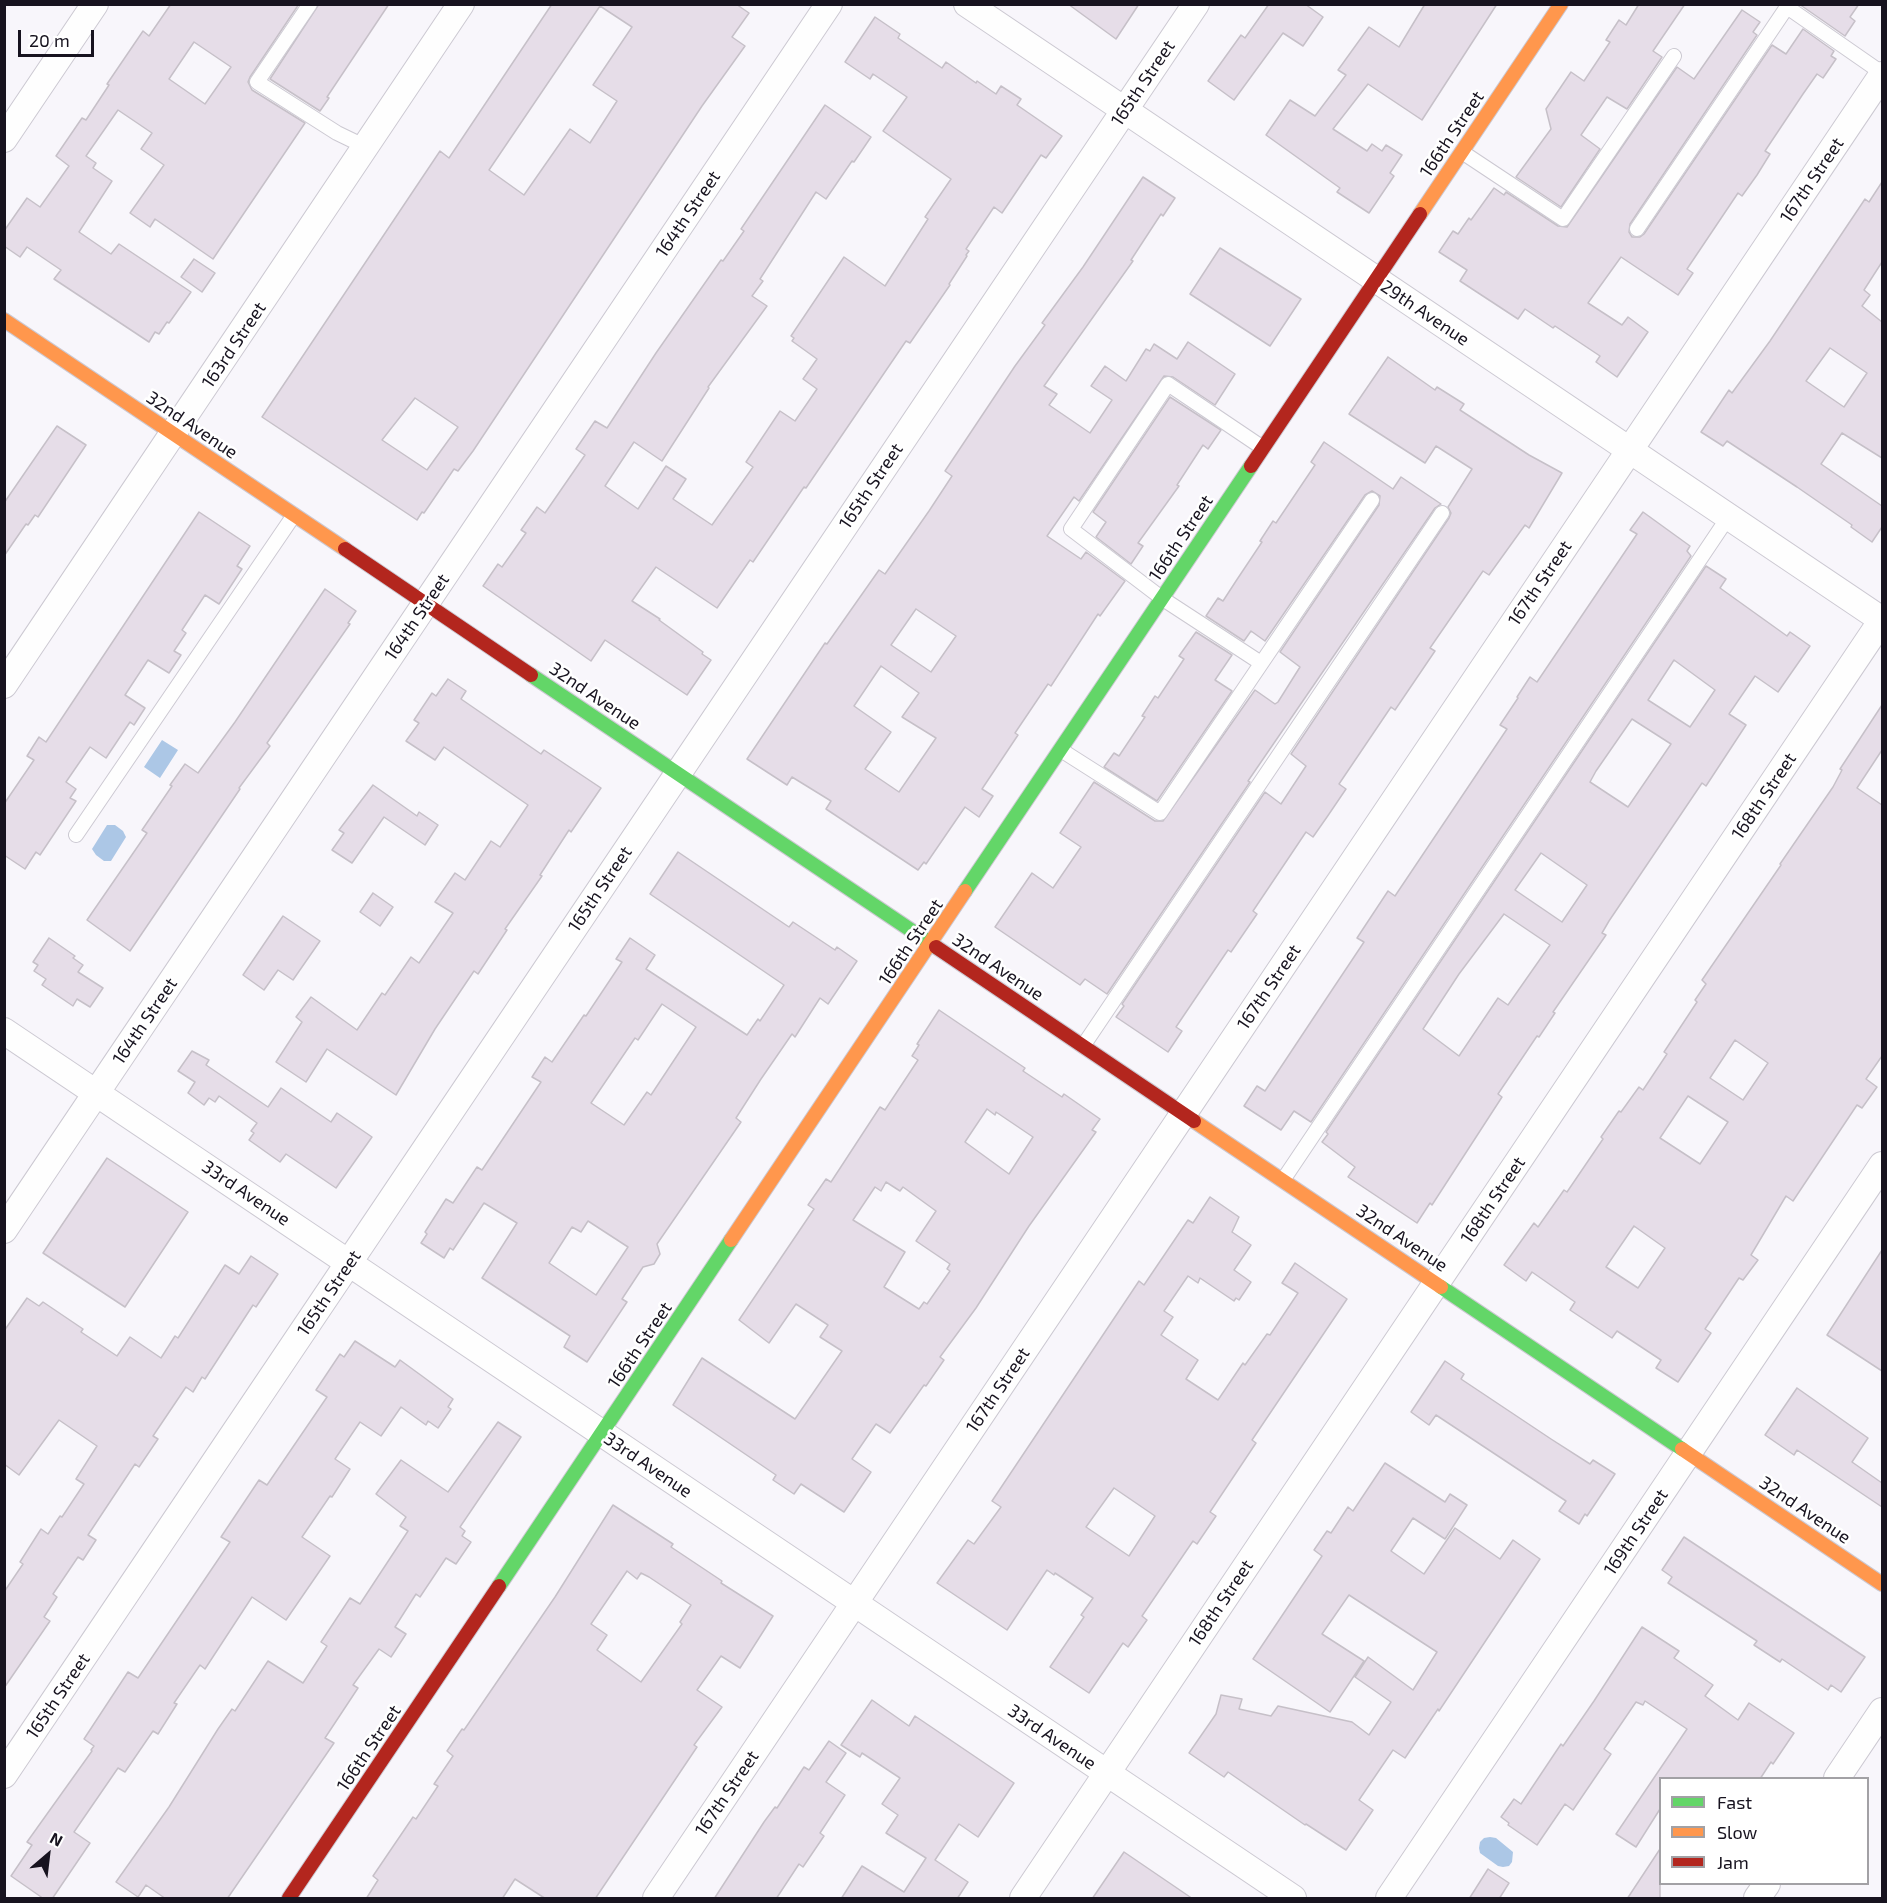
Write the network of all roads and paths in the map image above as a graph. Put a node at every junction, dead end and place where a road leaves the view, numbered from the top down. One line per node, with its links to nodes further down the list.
1 (95, 4): 11 (street)
2 (309, 4): 12 (lane)
3 (461, 4): 12 (street, 163rd Street)
4 (829, 4): 25 (street, 164th Street)
5 (967, 4): 10 (street, 29th Avenue)
6 (1196, 4): 10 (street, 165th Street)
7 (1561, 4): 13 (street, 166th Street)
8 (1674, 56): 13 (lane)
9 (1882, 74): 14 (lane); 19 (street, 167th Street)
10 (1125, 110): 15 (street, 29th Avenue); 30 (street, 165th Street)
11 (4, 139)
12 (366, 147): 17 (street, 163rd Street)
13 (1462, 152): 15 (street, 166th Street)
14 (1637, 229)
15 (1376, 280): 18 (street, 166th Street); 19 (street, 29th Avenue)
16 (4, 320): 17 (street, 32nd Avenue)
17 (174, 435): 22 (street, 32nd Avenue); 28 (street, 163rd Street)
18 (1263, 448): 24 (street, 166th Street); 24 (lane)
19 (1630, 450): 23 (street, 29th Avenue); 36 (street, 167th Street)
20 (1372, 500): 27 (lane)
21 (1442, 513): 34 (lane)
22 (294, 515): 25 (street, 32nd Avenue); 31 (lane)
23 (1730, 516): 26 (street, 29th Avenue); 38 (lane)
24 (1163, 599): 27 (lane); 29 (street, 166th Street)
25 (426, 604): 30 (street, 32nd Avenue); 35 (street, 164th Street)
26 (1882, 620): 41 (street, 168th Street)
27 (1261, 663): 29 (lane)
28 (4, 685)
29 (1061, 750): 32 (street, 166th Street)
30 (678, 773): 32 (street, 32nd Avenue); 40 (street, 165th Street)
31 (76, 835)
32 (931, 944): 34 (street, 32nd Avenue); 42 (street, 166th Street)
33 (4, 1031): 35 (street, 33rd Avenue)
34 (1083, 1046): 36 (street, 32nd Avenue)
35 (96, 1093): 39 (street, 164th Street); 40 (street, 33rd Avenue)
36 (1184, 1114): 38 (street, 32nd Avenue); 45 (street, 167th Street)
37 (1882, 1165): 43 (street, 169th Street)
38 (1283, 1180): 41 (street, 32nd Avenue)
39 (4, 1230)
40 (349, 1263): 42 (street, 33rd Avenue); 48 (street, 165th Street)
41 (1436, 1283): 43 (street, 32nd Avenue); 47 (street, 168th Street)
42 (602, 1434): 45 (street, 33rd Avenue); 51 (street, 166th Street)
43 (1688, 1454): 44 (street, 32nd Avenue); 55 (street, 169th Street)
44 (1882, 1584)
45 (854, 1604): 47 (street, 33rd Avenue); 52 (street, 167th Street)
46 (1882, 1711): 49 (street)
47 (1107, 1773): 53 (street, 168th Street); 54 (street, 33rd Avenue)
48 (4, 1775)
49 (1838, 1777)
50 (1766, 1885): 56 (street)
51 (289, 1899)
52 (656, 1899)
53 (1023, 1899)
54 (1293, 1899)
55 (1389, 1899)
56 (1757, 1899)

